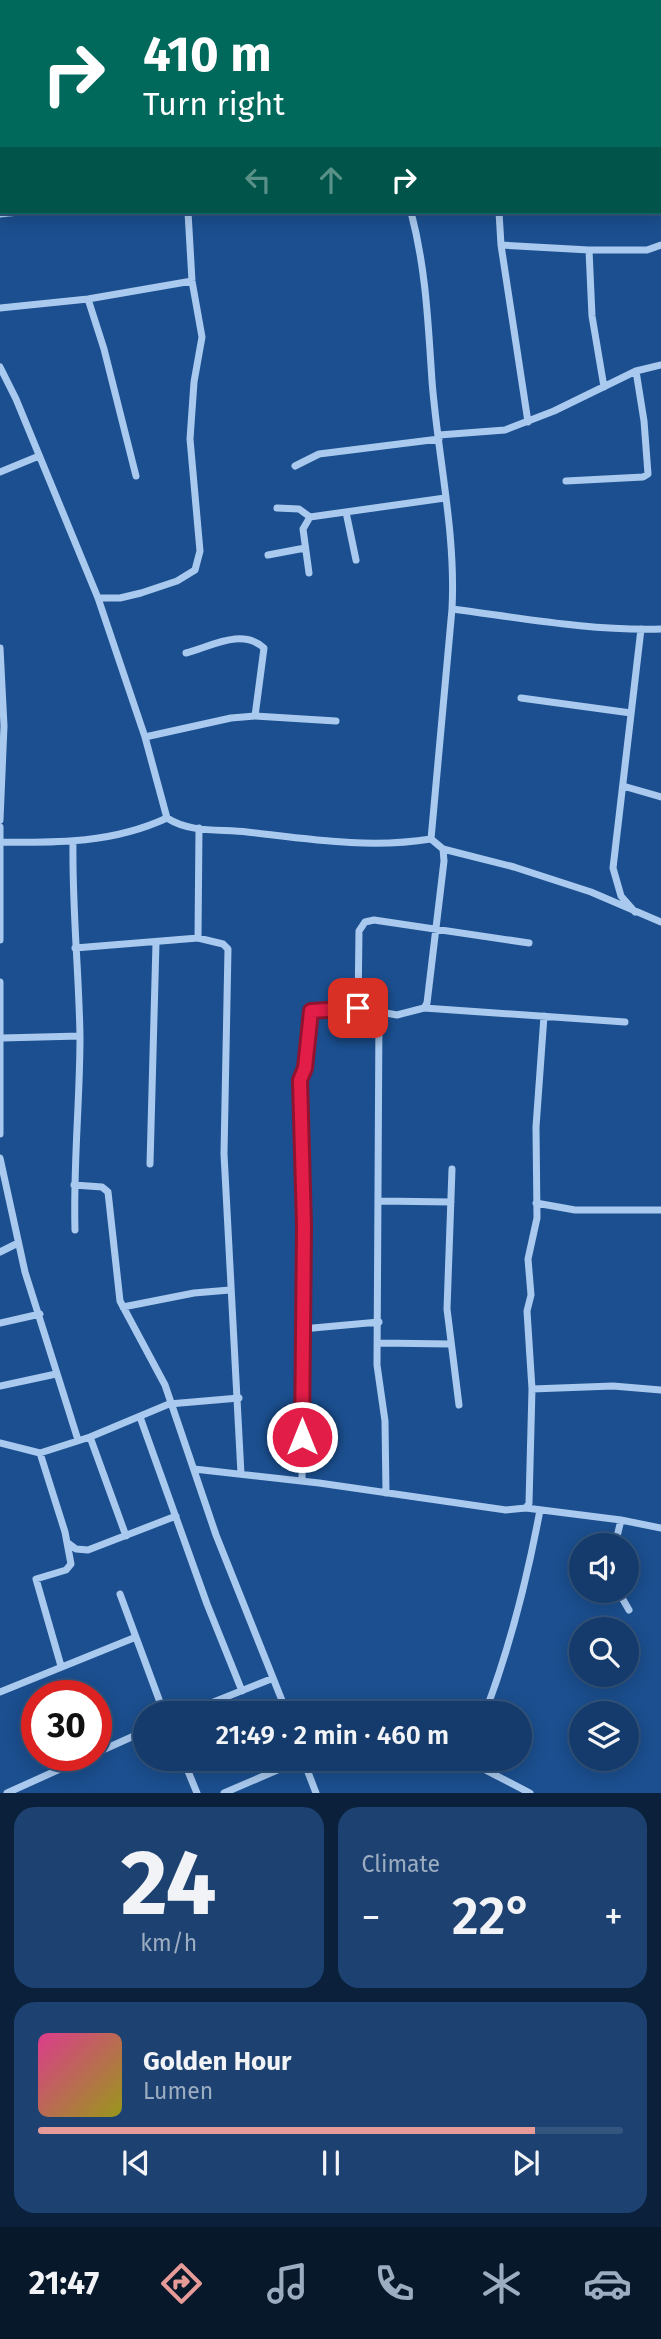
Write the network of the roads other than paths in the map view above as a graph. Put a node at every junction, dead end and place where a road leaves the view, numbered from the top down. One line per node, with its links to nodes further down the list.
1 (188, 214): 7 (street)
2 (411, 214): 16 (street)
3 (499, 214): 4 (street)
4 (501, 245): 6 (street); 15 (street)
5 (661, 245): 6 (street)
6 (589, 250): 14 (street)
7 (192, 281): 8 (street); 30 (street)
8 (88, 299): 9 (street); 20 (street)
9 (0, 308)
10 (661, 365): 12 (street)
11 (0, 366): 13 (street)
12 (636, 371): 14 (street); 21 (street)
13 (3, 377): 17 (street)
14 (604, 387): 15 (street)
15 (528, 422): 16 (street)
16 (439, 437): 18 (street); 22 (street)
17 (38, 456): 19 (street); 30 (street)
18 (295, 466)
19 (0, 472)
20 (136, 476)
21 (566, 481)
22 (445, 498): 24 (street); 31 (street)
23 (277, 508): 25 (street)
24 (346, 512): 25 (street); 28 (street)
25 (310, 517): 26 (street)
26 (305, 548): 27 (street); 29 (street)
27 (268, 555)
28 (356, 560)
29 (309, 573)
30 (97, 598): 40 (street)
31 (452, 609): 32 (street); 48 (street)
32 (641, 629): 33 (street); 37 (street)
33 (661, 629)
34 (0, 648): 41 (street)
35 (186, 653): 38 (street)
36 (521, 698): 37 (street)
37 (631, 713): 42 (street)
38 (255, 716): 39 (street); 40 (street)
39 (336, 720)
40 (145, 737): 44 (street)
41 (1, 767): 45 (street)
42 (623, 786): 43 (street); 52 (street)
43 (661, 797)
44 (167, 818): 47 (street); 50 (street)
45 (0, 820)
46 (0, 827): 49 (street)
47 (199, 828): 48 (street); 56 (street)
48 (431, 839): 51 (street)
49 (0, 842): 50 (street); 53 (street)
50 (74, 843): 60 (street)
51 (443, 849): 52 (street); 55 (street)
52 (635, 912): 54 (street)
53 (0, 918): 57 (street)
54 (661, 922)
55 (436, 927): 59 (street); 63 (street); 64 (street)
56 (198, 938): 58 (street); 85 (street)
57 (0, 940)
58 (156, 943): 60 (street); 73 (street)
59 (529, 943)
60 (75, 948): 68 (street)
61 (0, 982): 62 (street)
62 (0, 995): 69 (street)
63 (358, 1008): 65 (street); 90 (street)
64 (424, 1008): 65 (street); 66 (street)
65 (379, 1013): 76 (street)
66 (544, 1016): 67 (street); 78 (street)
67 (625, 1022)
68 (80, 1036): 69 (street); 75 (street)
69 (2, 1038): 70 (street)
70 (0, 1074): 71 (street)
71 (0, 1134)
72 (0, 1158): 79 (street)
73 (149, 1164)
74 (453, 1169): 77 (street)
75 (74, 1185): 82 (street); 86 (street)
76 (380, 1201): 77 (street); 88 (street)
77 (451, 1202): 92 (street)
78 (536, 1203): 81 (street); 95 (street)
79 (10, 1207): 80 (street); 83 (street)
80 (0, 1208)
81 (661, 1210)
82 (75, 1230)
83 (18, 1243): 84 (street); 87 (street)
84 (0, 1252)
85 (230, 1290): 86 (street); 97 (street)
86 (123, 1307): 98 (street)
87 (40, 1314): 89 (street); 93 (street)
88 (379, 1322): 90 (street); 91 (street)
89 (0, 1324)
90 (302, 1329): 107 (street)
91 (379, 1343): 92 (street); 108 (street)
92 (450, 1344): 99 (street)
93 (56, 1374): 94 (street); 102 (street)
94 (0, 1386)
95 (532, 1389): 96 (street); 109 (street)
96 (661, 1390)
97 (239, 1398): 98 (street); 106 (street)
98 (169, 1404): 100 (street); 105 (street)
99 (459, 1405)
100 (140, 1417): 101 (street); 111 (street)
101 (90, 1437): 102 (street); 115 (street)
102 (78, 1440): 104 (street)
103 (0, 1443): 104 (street)
104 (40, 1453): 116 (street)
105 (194, 1469): 106 (street); 122 (street)
106 (241, 1474): 107 (street)
107 (302, 1481): 108 (street)
108 (386, 1493): 109 (street)
109 (526, 1508): 110 (street)
110 (540, 1510): 112 (street); 128 (street)
111 (176, 1516): 115 (street); 123 (street)
112 (621, 1520): 113 (street); 114 (street)
113 (661, 1528)
114 (618, 1533)
115 (126, 1536): 116 (street)
116 (67, 1542): 121 (street)
117 (120, 1594): 120 (street)
118 (625, 1603): 119 (street)
119 (629, 1610)
120 (136, 1637): 121 (street); 125 (street)
121 (61, 1666): 124 (street)
122 (271, 1679): 123 (street); 127 (street)
123 (242, 1691): 126 (street)
124 (0, 1692)
125 (160, 1701)
126 (217, 1701)
127 (281, 1701)
128 (489, 1701)
129 (133, 1736): 130 (street)
130 (112, 1746)
131 (56, 1771): 136 (street)
132 (188, 1771): 137 (street)
133 (275, 1771): 138 (street)
134 (308, 1771): 139 (street)
135 (486, 1771): 140 (street)
136 (11, 1792)
137 (197, 1793)
138 (224, 1793)
139 (316, 1793)
140 (530, 1793)

